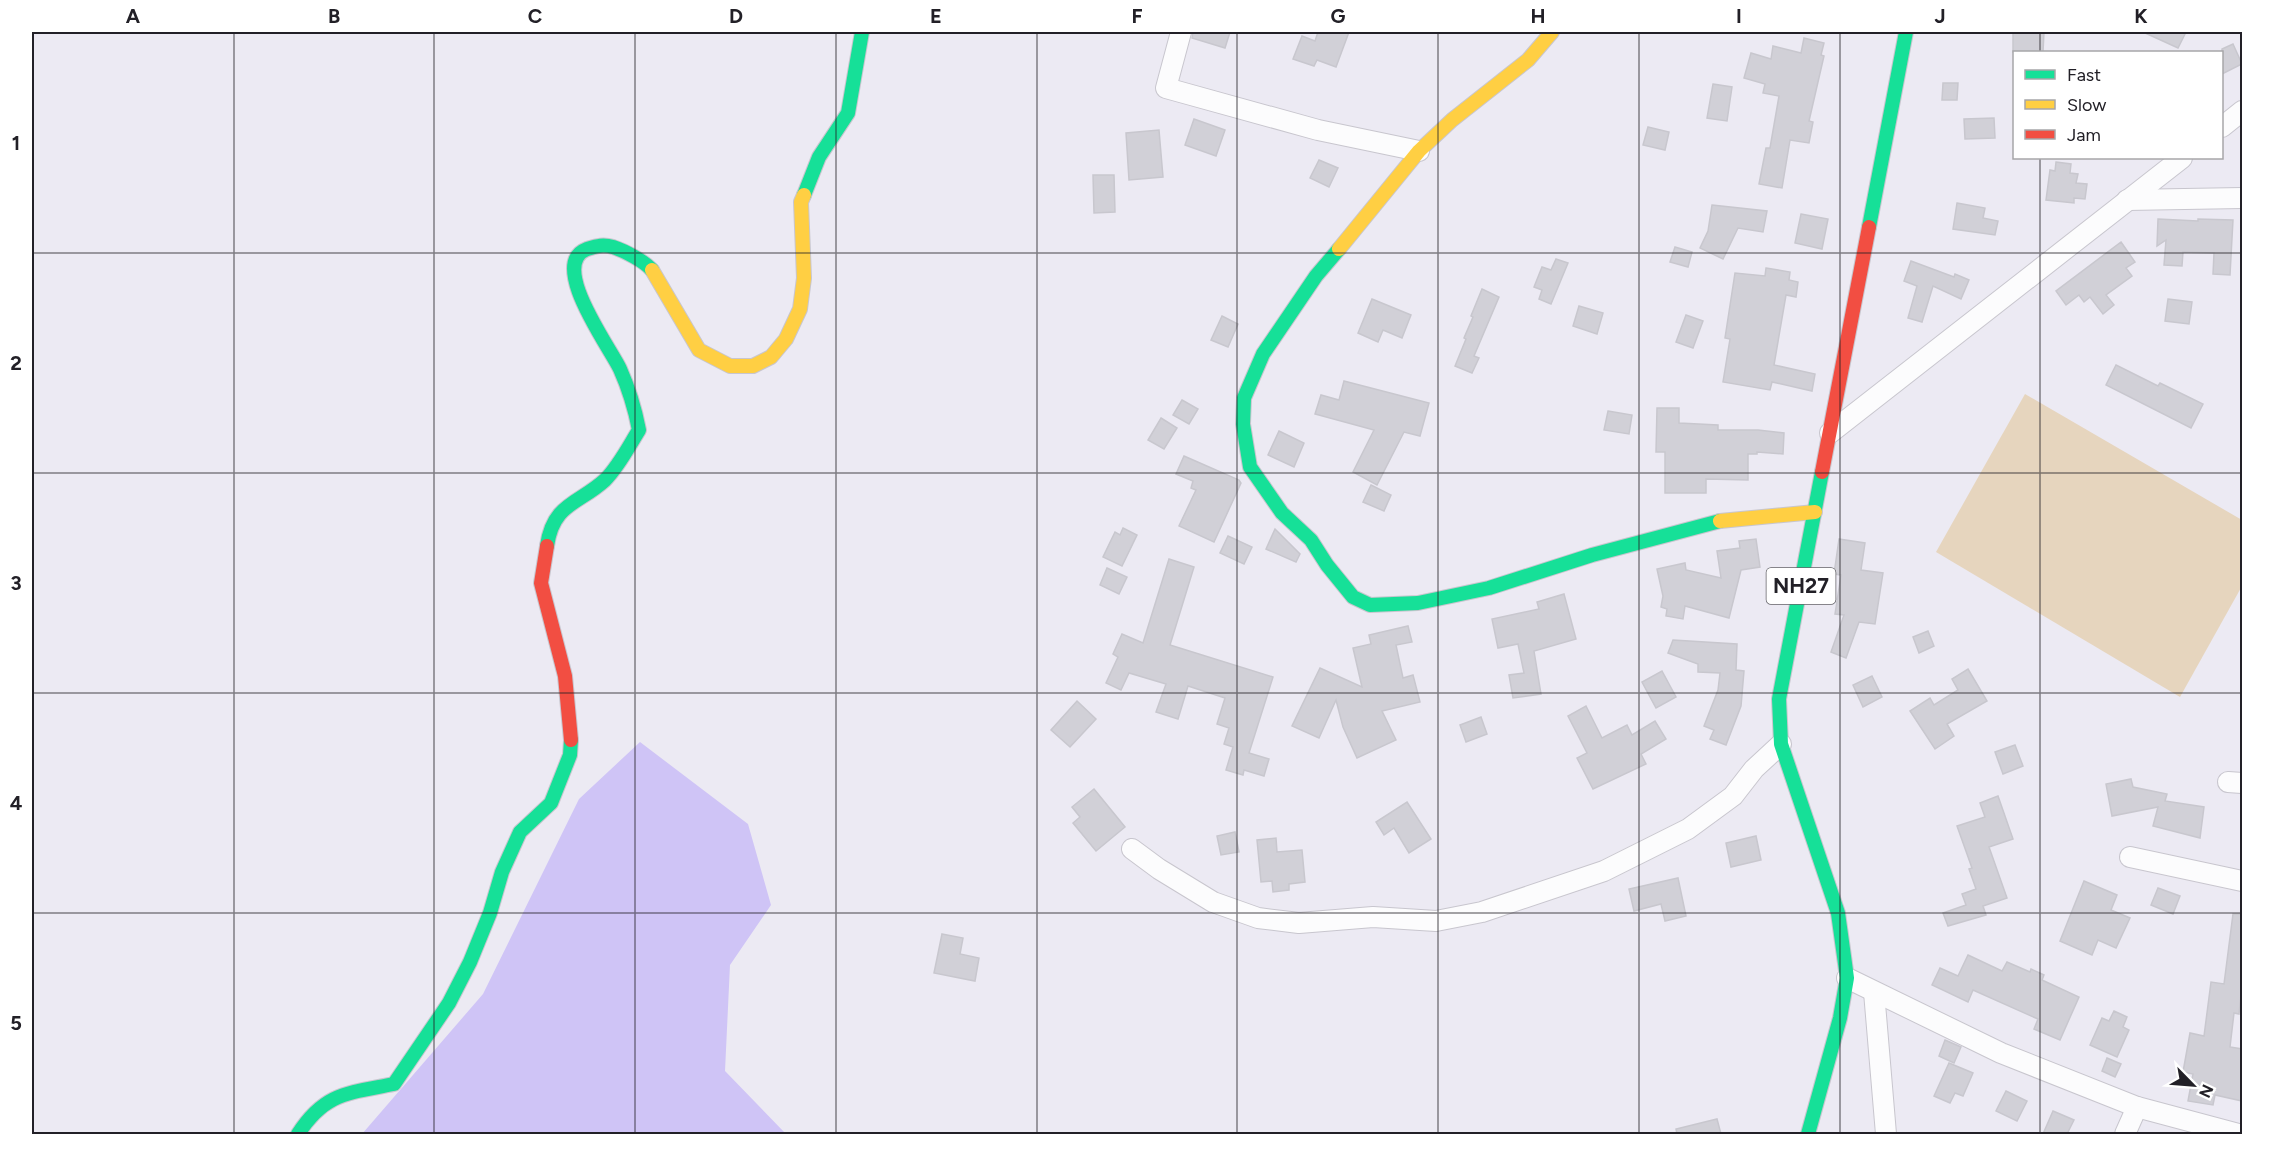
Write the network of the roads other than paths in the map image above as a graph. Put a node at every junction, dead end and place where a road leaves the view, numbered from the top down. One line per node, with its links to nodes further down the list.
1 (861, 32): 20 (main road)
2 (1181, 32): 7 (street)
3 (1552, 32): 7 (main road)
4 (1906, 32): 11 (main road, NH27)
5 (2242, 111): 6 (street)
6 (2223, 126)
7 (1419, 151): 12 (main road)
8 (2181, 159): 10 (street)
9 (2242, 198): 10 (street)
10 (2127, 200): 11 (street)
11 (1830, 433): 12 (main road, NH27)
12 (1815, 512): 13 (main road, NH27)
13 (1781, 744): 14 (street); 17 (main road, NH27)
14 (1132, 849)
15 (2130, 857): 16 (street)
16 (2242, 881)
17 (1847, 978): 18 (street); 21 (main road, NH27)
18 (1874, 992): 19 (street); 22 (street)
19 (2137, 1107): 23 (street); 24 (street)
20 (298, 1134)
21 (1808, 1134)
22 (1886, 1134)
23 (2125, 1134)
24 (2238, 1134)

